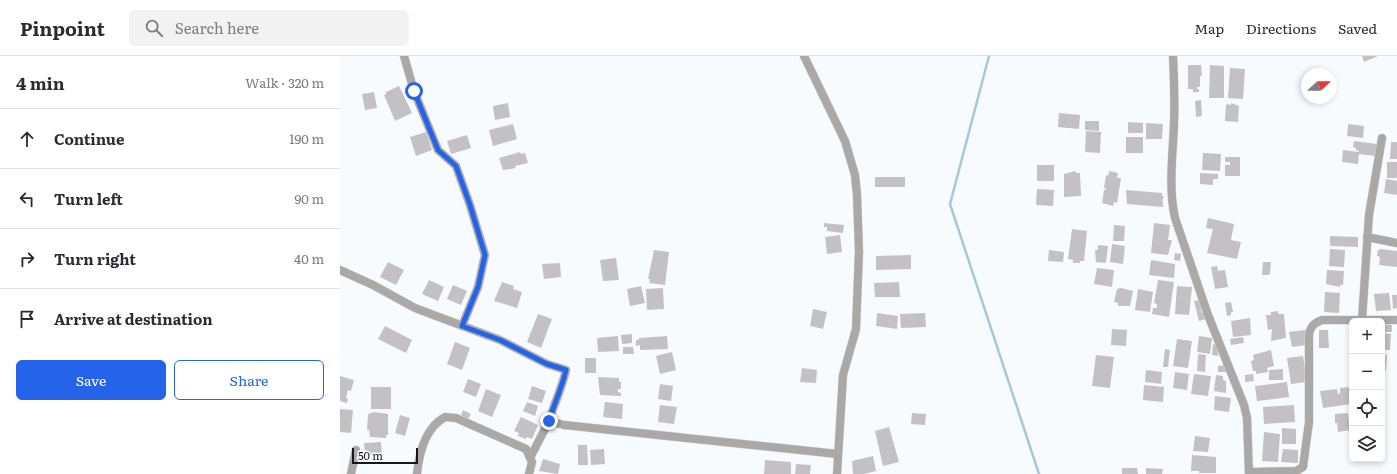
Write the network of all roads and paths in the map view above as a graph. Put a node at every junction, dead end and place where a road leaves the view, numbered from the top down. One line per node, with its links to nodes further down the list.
1 (404, 56): 12 (street)
2 (804, 56): 15 (street)
3 (1173, 56): 17 (street)
4 (1382, 138): 5 (street)
5 (1367, 237): 6 (street); 8 (street)
6 (1397, 243)
7 (340, 270): 12 (street)
8 (1362, 318)
9 (1349, 320): 17 (street)
10 (1385, 320): 11 (street)
11 (1397, 320)
12 (462, 326): 13 (street)
13 (549, 421): 15 (street); 16 (street)
14 (356, 450): 18 (street)
15 (838, 454): 21 (street)
16 (531, 456): 19 (street); 20 (street)
17 (1249, 473)
18 (351, 474)
19 (417, 474)
20 (528, 474)
21 (837, 474)

